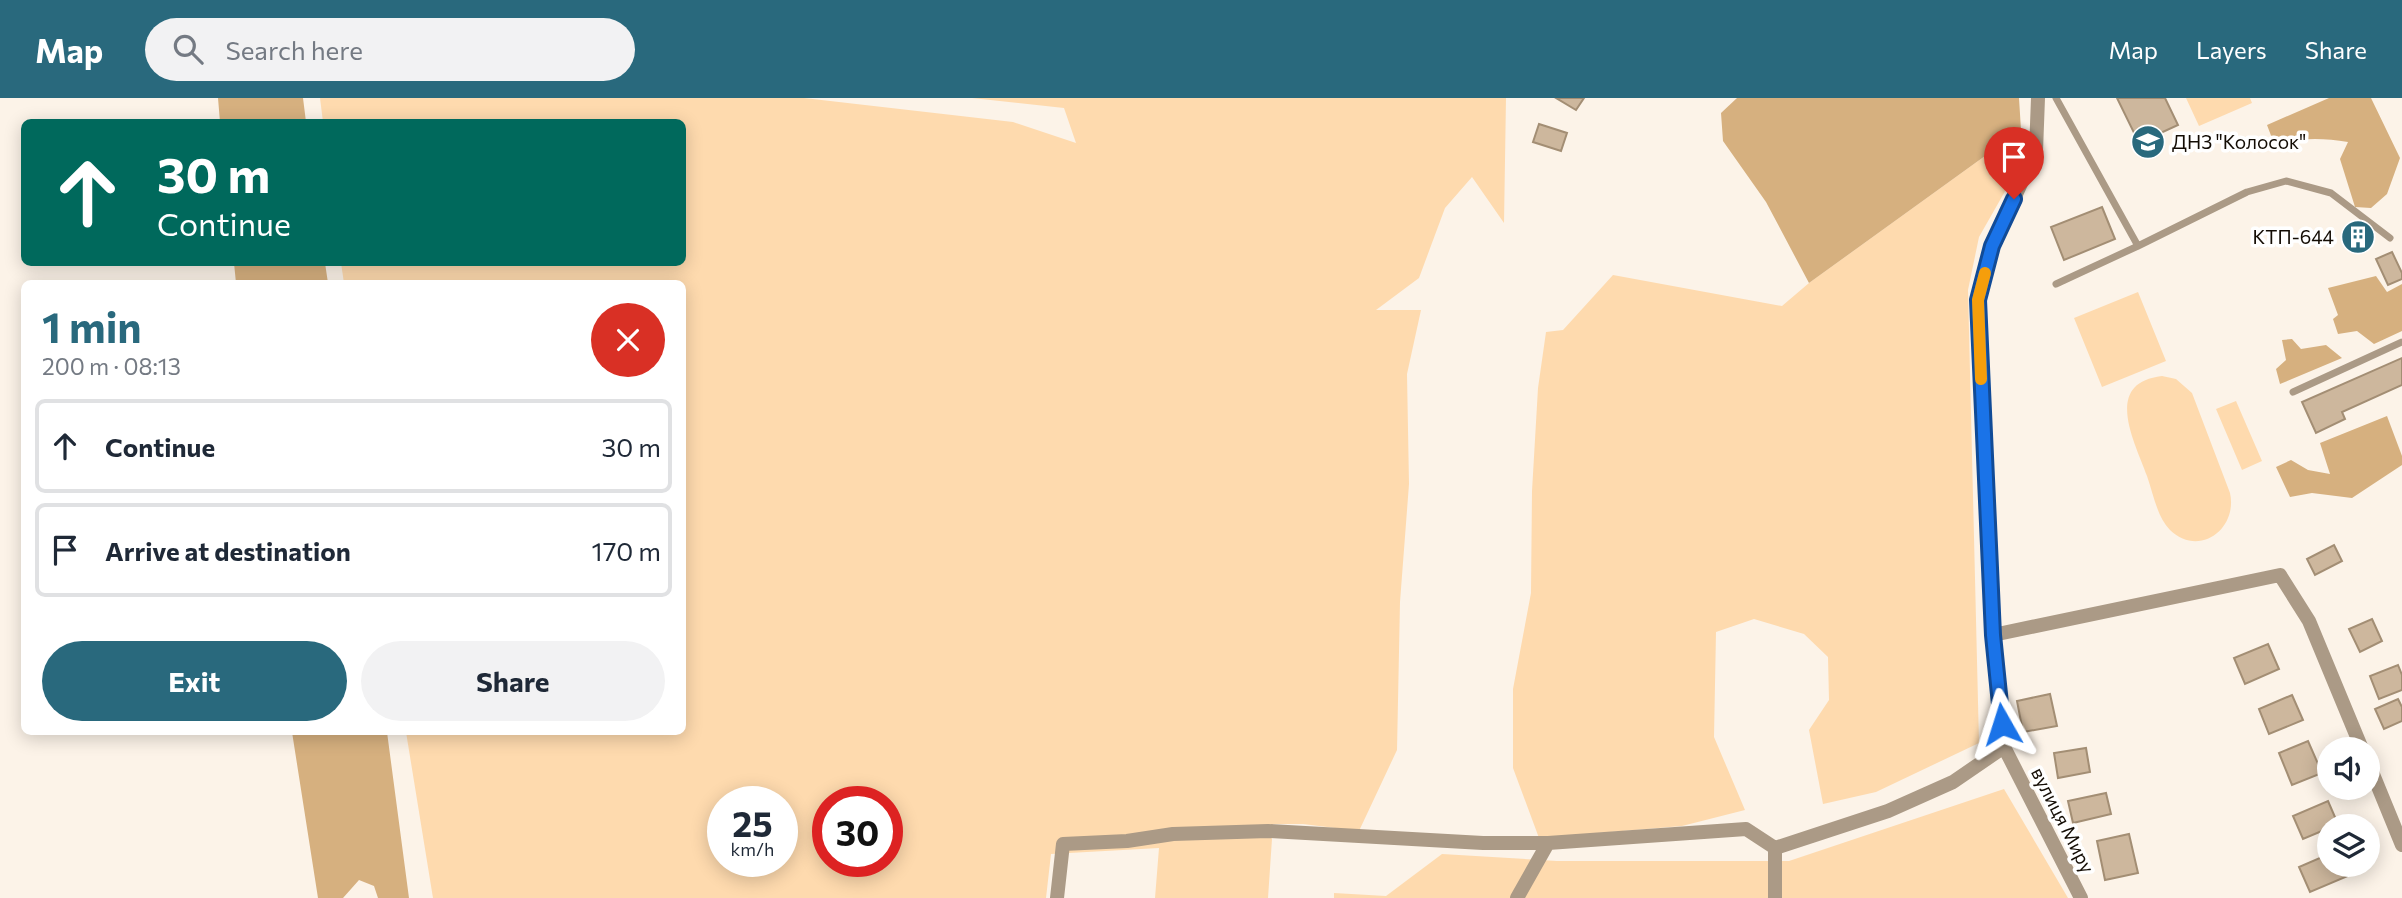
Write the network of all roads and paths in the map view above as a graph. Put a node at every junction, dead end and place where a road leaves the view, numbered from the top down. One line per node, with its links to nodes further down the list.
1 (2038, 98): 8 (street, вулиця Миру)
2 (2056, 98): 4 (lane)
3 (2390, 238): 4 (lane)
4 (2138, 246): 5 (lane)
5 (2056, 284)
6 (2402, 342): 7 (lane)
7 (2293, 392)
8 (1993, 635): 9 (street); 10 (street, вулиця Миру)
9 (2357, 737)
10 (2004, 747): 14 (street); 18 (street, вулиця Миру)
11 (2380, 791): 13 (street)
12 (1548, 843): 14 (street); 15 (street); 16 (street)
13 (2402, 845)
14 (1775, 848): 17 (street)
15 (1057, 898)
16 (1517, 898)
17 (1775, 898)
18 (2081, 898)

